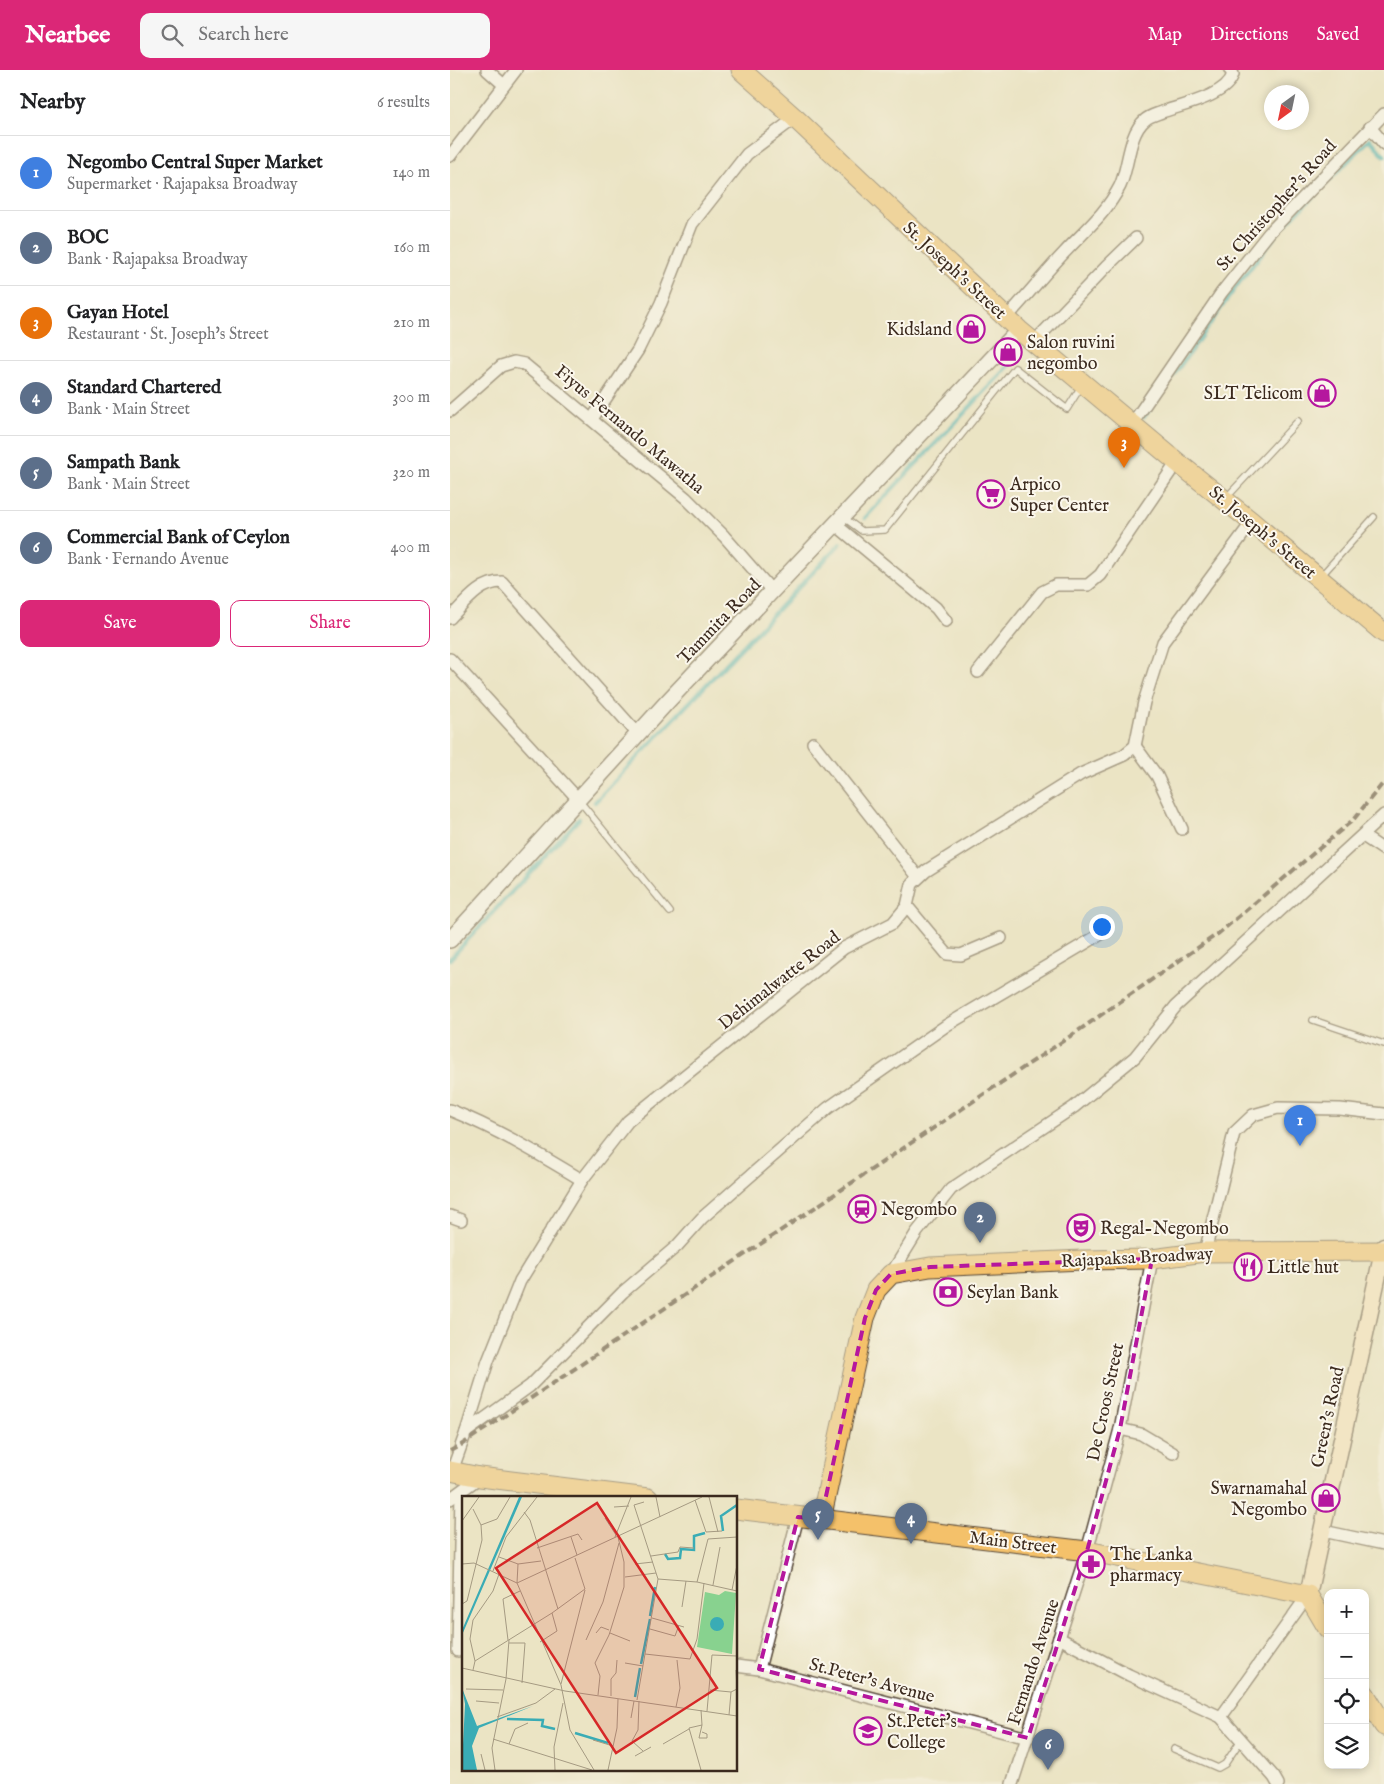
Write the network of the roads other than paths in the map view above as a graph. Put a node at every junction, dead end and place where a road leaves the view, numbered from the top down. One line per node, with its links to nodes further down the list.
1 (487, 70): 5 (street)
2 (516, 70): 5 (street)
3 (741, 70): 7 (main road, St. Joseph's Street)
4 (1230, 70): 12 (street)
5 (504, 85): 10 (street)
6 (1384, 114): 8 (street, St. Christopher's Road)
7 (795, 118): 12 (main road, St. Joseph's Street); 16 (street)
8 (1370, 127): 9 (street); 18 (street, St. Christopher's Road)
9 (1384, 144)
10 (450, 156)
11 (1136, 238): 13 (street)
12 (1012, 324): 13 (main road, St. Joseph's Street); 22 (street, Tammita Road)
13 (1034, 342): 14 (main road, St. Joseph's Street)
14 (1083, 384): 18 (main road, St. Joseph's Street); 22 (lane)
15 (450, 411): 16 (street, Fiyus Fernando Mawatha)
16 (592, 419): 25 (street, Fiyus Fernando Mawatha)
17 (1298, 421): 20 (lane)
18 (1132, 424): 19 (main road, St. Joseph's Street)
19 (1177, 462): 20 (main road, St. Joseph's Street); 30 (street)
20 (1225, 500): 23 (main road, St. Joseph's Street)
21 (1374, 517): 24 (lane)
22 (840, 521): 25 (street, Tammita Road); 27 (street)
23 (1252, 522): 24 (main road, St. Joseph's Street); 33 (street)
24 (1319, 578): 28 (main road, St. Joseph's Street)
25 (773, 592): 31 (street, Tammita Road)
26 (450, 618): 31 (street)
27 (946, 621)
28 (1384, 634)
29 (450, 659): 34 (street)
30 (978, 672)
31 (638, 734): 34 (street, Tammita Road)
32 (813, 743): 39 (street)
33 (1135, 746): 36 (street); 39 (street)
34 (578, 799): 41 (lane); 44 (street, Tammita Road)
35 (1384, 815): 37 (street)
36 (1182, 829)
37 (1363, 836): 38 (street); 55 (street)
38 (1384, 850)
39 (918, 877): 40 (street, Dehimalwatte Road)
40 (907, 906): 43 (street); 49 (street, Dehimalwatte Road)
41 (670, 912)
42 (1101, 934): 57 (street)
43 (1001, 938)
44 (450, 940)
45 (1313, 1020): 46 (lane)
46 (1384, 1044)
47 (450, 1110): 49 (street)
48 (1384, 1114): 53 (street)
49 (582, 1180): 57 (street, Dehimalwatte Road)
50 (450, 1216): 51 (street)
51 (461, 1220)
52 (1384, 1250): 53 (main road, Rajapaksa Broadway); 68 (main road, Green's Road)
53 (1205, 1252): 54 (main road, Rajapaksa Broadway)
54 (1152, 1259): 55 (main road, Rajapaksa Broadway); 56 (street, De Croos Street)
55 (891, 1274): 67 (main road)
56 (1120, 1429): 58 (street); 70 (street, De Croos Street)
57 (466, 1432): 59 (street, Dehimalwatte Road)
58 (1173, 1453)
59 (451, 1471): 60 (main road)
60 (480, 1476): 61 (street); 62 (main road)
61 (460, 1492): 64 (street); 74 (street)
62 (576, 1493): 63 (main road)
63 (619, 1496)
64 (450, 1499)
65 (738, 1509): 66 (main road, Main Street)
66 (798, 1517): 67 (main road, Main Street); 76 (street)
67 (821, 1519): 70 (main road, Main Street)
68 (1322, 1531): 69 (street); 71 (main road, Green's Road)
69 (1384, 1544)
70 (1087, 1551): 71 (main road, Main Street); 73 (street, Fernando Avenue)
71 (1308, 1595): 72 (main road); 78 (street)
72 (1324, 1622)
73 (1059, 1638): 78 (street); 80 (street, Fernando Avenue)
74 (458, 1651)
75 (738, 1666): 76 (street, St.Peter's Avenue)
76 (759, 1669): 80 (street, St.Peter's Avenue)
77 (1369, 1701): 79 (main road)
78 (1221, 1717): 81 (street)
79 (1384, 1726)
80 (1028, 1738): 83 (street, Fernando Avenue)
81 (1241, 1740): 82 (lane); 84 (street)
82 (1174, 1749)
83 (1012, 1784)
84 (1278, 1784)

